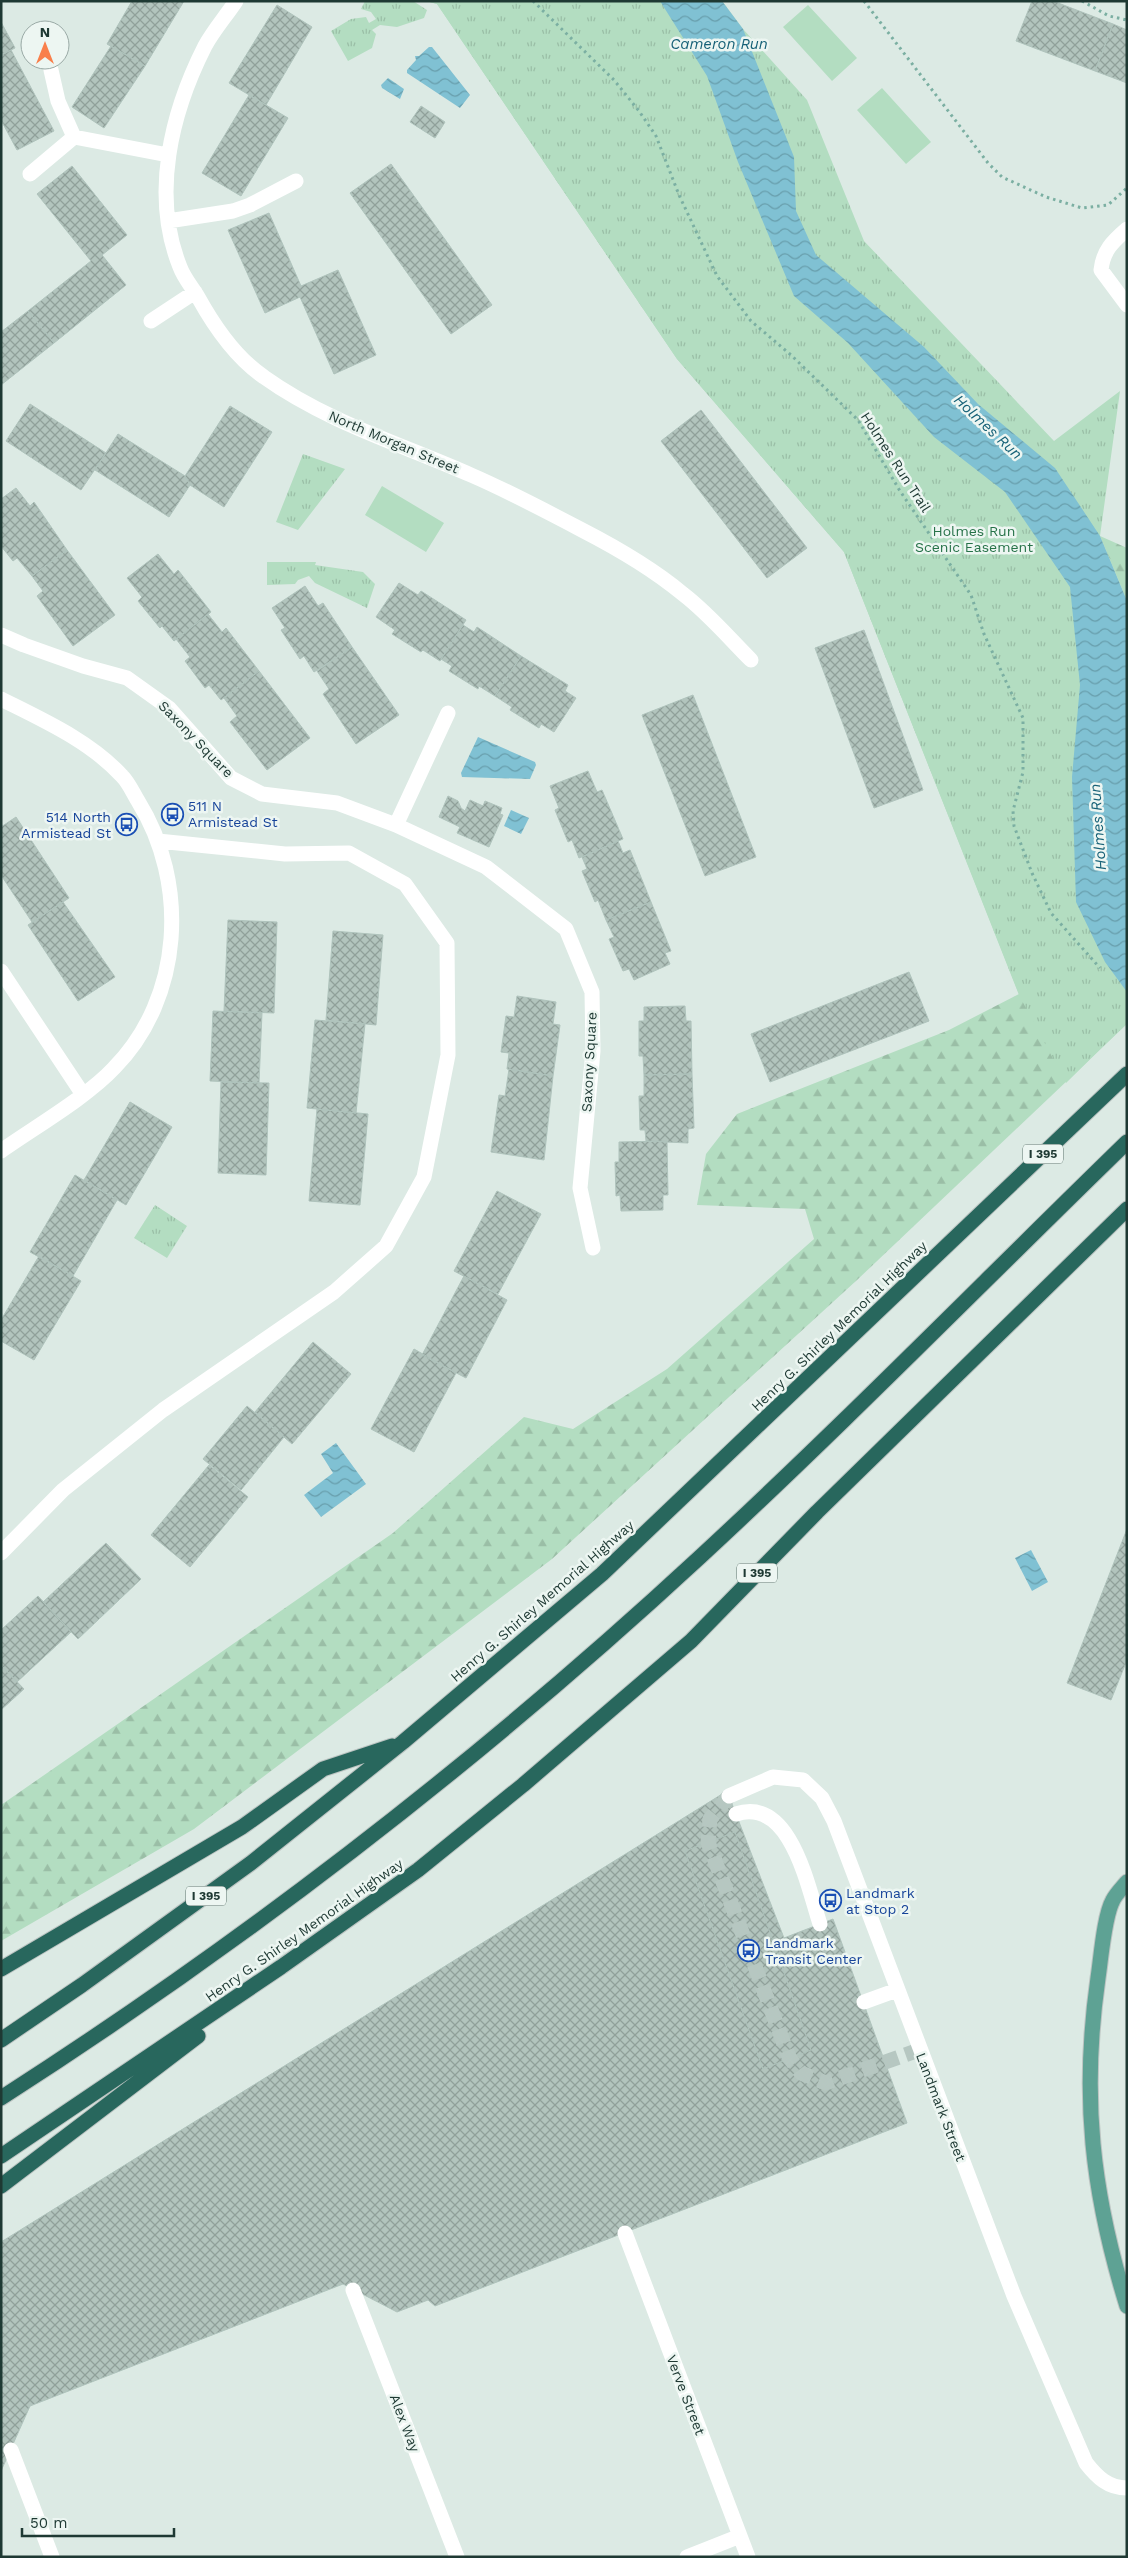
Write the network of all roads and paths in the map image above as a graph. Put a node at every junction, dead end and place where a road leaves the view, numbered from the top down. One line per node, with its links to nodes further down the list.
1 (236, 1): 8 (street, North Morgan Street)
2 (533, 1): 23 (path, Holmes Run Trail)
3 (864, 1): 11 (path)
4 (1082, 1): 5 (path)
5 (1127, 20)
6 (51, 70): 7 (street)
7 (74, 137): 8 (street); 9 (street)
8 (168, 155): 12 (street, North Morgan Street)
9 (30, 174)
10 (296, 181): 12 (street)
11 (1127, 188)
12 (168, 221): 14 (street, North Morgan Street)
13 (1127, 229): 15 (street)
14 (195, 292): 16 (street); 18 (street, North Morgan Street)
15 (1127, 306)
16 (151, 320)
17 (1, 634): 21 (street, Saxony Square)
18 (751, 660)
19 (1, 699): 22 (street)
20 (448, 713): 21 (street)
21 (396, 825): 30 (street, Saxony Square)
22 (158, 841): 26 (street); 31 (street)
23 (1100, 968)
24 (1, 971): 26 (street)
25 (1127, 1074): 32 (highway, Henry G. Shirley Memorial Highway / I 395)
26 (82, 1093): 28 (street)
27 (1127, 1142): 42 (highway)
28 (1, 1151)
29 (1127, 1209): 36 (highway, Henry G. Shirley Memorial Highway / I 395)
30 (593, 1248)
31 (1, 1553)
32 (403, 1742): 38 (highway); 41 (highway, Henry G. Shirley Memorial Highway / I 395)
33 (729, 1796): 39 (street, Landmark Street)
34 (736, 1814): 37 (street)
35 (1127, 1882): 47 (main road)
36 (362, 1910): 43 (highway, Henry G. Shirley Memorial Highway / I 395); 44 (highway)
37 (820, 1924)
38 (1, 1969)
39 (897, 1990): 40 (street); 49 (street, Landmark Street)
40 (864, 2002)
41 (1, 2040)
42 (1, 2098)
43 (1, 2156)
44 (1, 2186)
45 (624, 2233): 50 (street, Verve Street)
46 (353, 2290): 52 (street, Alex Way)
47 (1127, 2306)
48 (11, 2450): 51 (street)
49 (1127, 2488)
50 (740, 2536): 53 (street); 54 (street, Verve Street)
51 (52, 2557)
52 (457, 2557)
53 (687, 2557)
54 (748, 2557)

